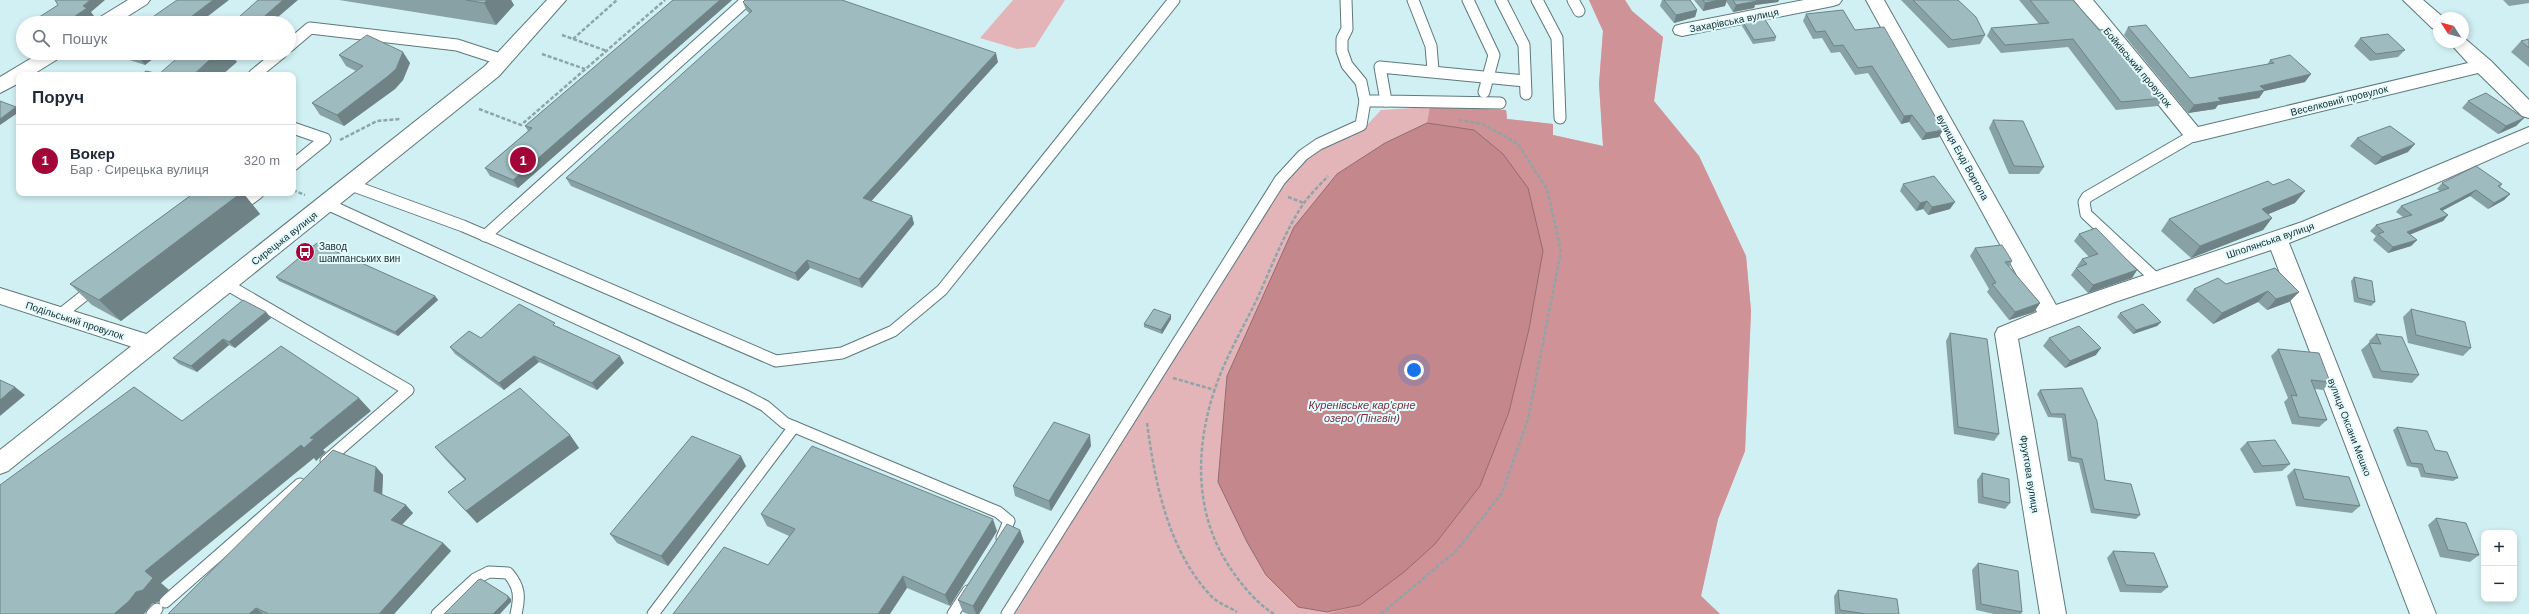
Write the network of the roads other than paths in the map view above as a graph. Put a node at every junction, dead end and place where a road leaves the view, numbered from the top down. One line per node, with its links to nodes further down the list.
1 (141, 0): 16 (street)
2 (556, 0): 23 (street, Сирецька вулиця)
3 (747, 0): 47 (lane)
4 (1174, 0): 47 (lane)
5 (1346, 0): 34 (lane)
6 (1413, 0): 25 (lane)
7 (1468, 0): 29 (lane)
8 (1501, 0): 30 (lane)
9 (1537, 0): 38 (lane)
10 (1573, 0): 15 (lane)
11 (1833, 0): 18 (street, Захарівська вулиця)
12 (1875, 0): 54 (street, вулиця Енді Воргола)
13 (2083, 0): 41 (street, Бойківський провулок)
14 (2412, 0): 17 (street)
15 (1579, 11)
16 (115, 16)
17 (2433, 19)
18 (1682, 30)
19 (296, 40): 23 (lane)
20 (2465, 48): 24 (street)
21 (43, 60): 26 (street)
22 (272, 60): 27 (lane)
23 (503, 60): 43 (street, Сирецька вулиця)
24 (2484, 65): 37 (street); 41 (street, Веселковий провулок)
25 (1434, 70): 29 (lane); 35 (lane)
26 (23, 72)
27 (258, 72)
28 (16, 76): 31 (street)
29 (1487, 76): 30 (lane); 32 (lane)
30 (1525, 81): 33 (lane)
31 (0, 86)
32 (1484, 92)
33 (1526, 94)
34 (1365, 101): 35 (lane); 68 (lane)
35 (1386, 101): 36 (lane)
36 (1500, 103)
37 (2529, 110)
38 (1560, 118)
39 (296, 129): 42 (lane)
40 (2529, 134): 48 (street, Шполянська вулиця)
41 (2194, 135): 49 (lane)
42 (296, 163)
43 (351, 185): 46 (street, Сирецька вулиця); 47 (lane)
44 (243, 196): 45 (lane)
45 (254, 196)
46 (319, 201): 51 (street, Сирецька вулиця); 57 (lane)
47 (485, 236)
48 (2277, 239): 49 (street, Шполянська вулиця); 70 (street, вулиця Оксани Мешко)
49 (2155, 278): 54 (street, Шполянська вулиця)
50 (104, 280): 53 (lane)
51 (226, 284): 56 (street, Сирецька вулиця); 59 (lane)
52 (0, 296): 53 (street, Подільський провулок)
53 (61, 314): 56 (street, Подільський провулок)
54 (2050, 315): 55 (street, Шполянська вулиця)
55 (2006, 334): 69 (street, Фруктова вулиця)
56 (151, 344): 58 (street, Сирецька вулиця)
57 (794, 427): 61 (lane); 66 (lane)
58 (0, 464)
59 (319, 468)
60 (307, 478): 63 (lane)
61 (993, 551)
62 (973, 582): 67 (lane)
63 (158, 608)
64 (437, 614): 65 (lane)
65 (516, 614)
66 (653, 614)
67 (953, 614)
68 (1007, 614)
69 (2053, 614)
70 (2423, 614)

